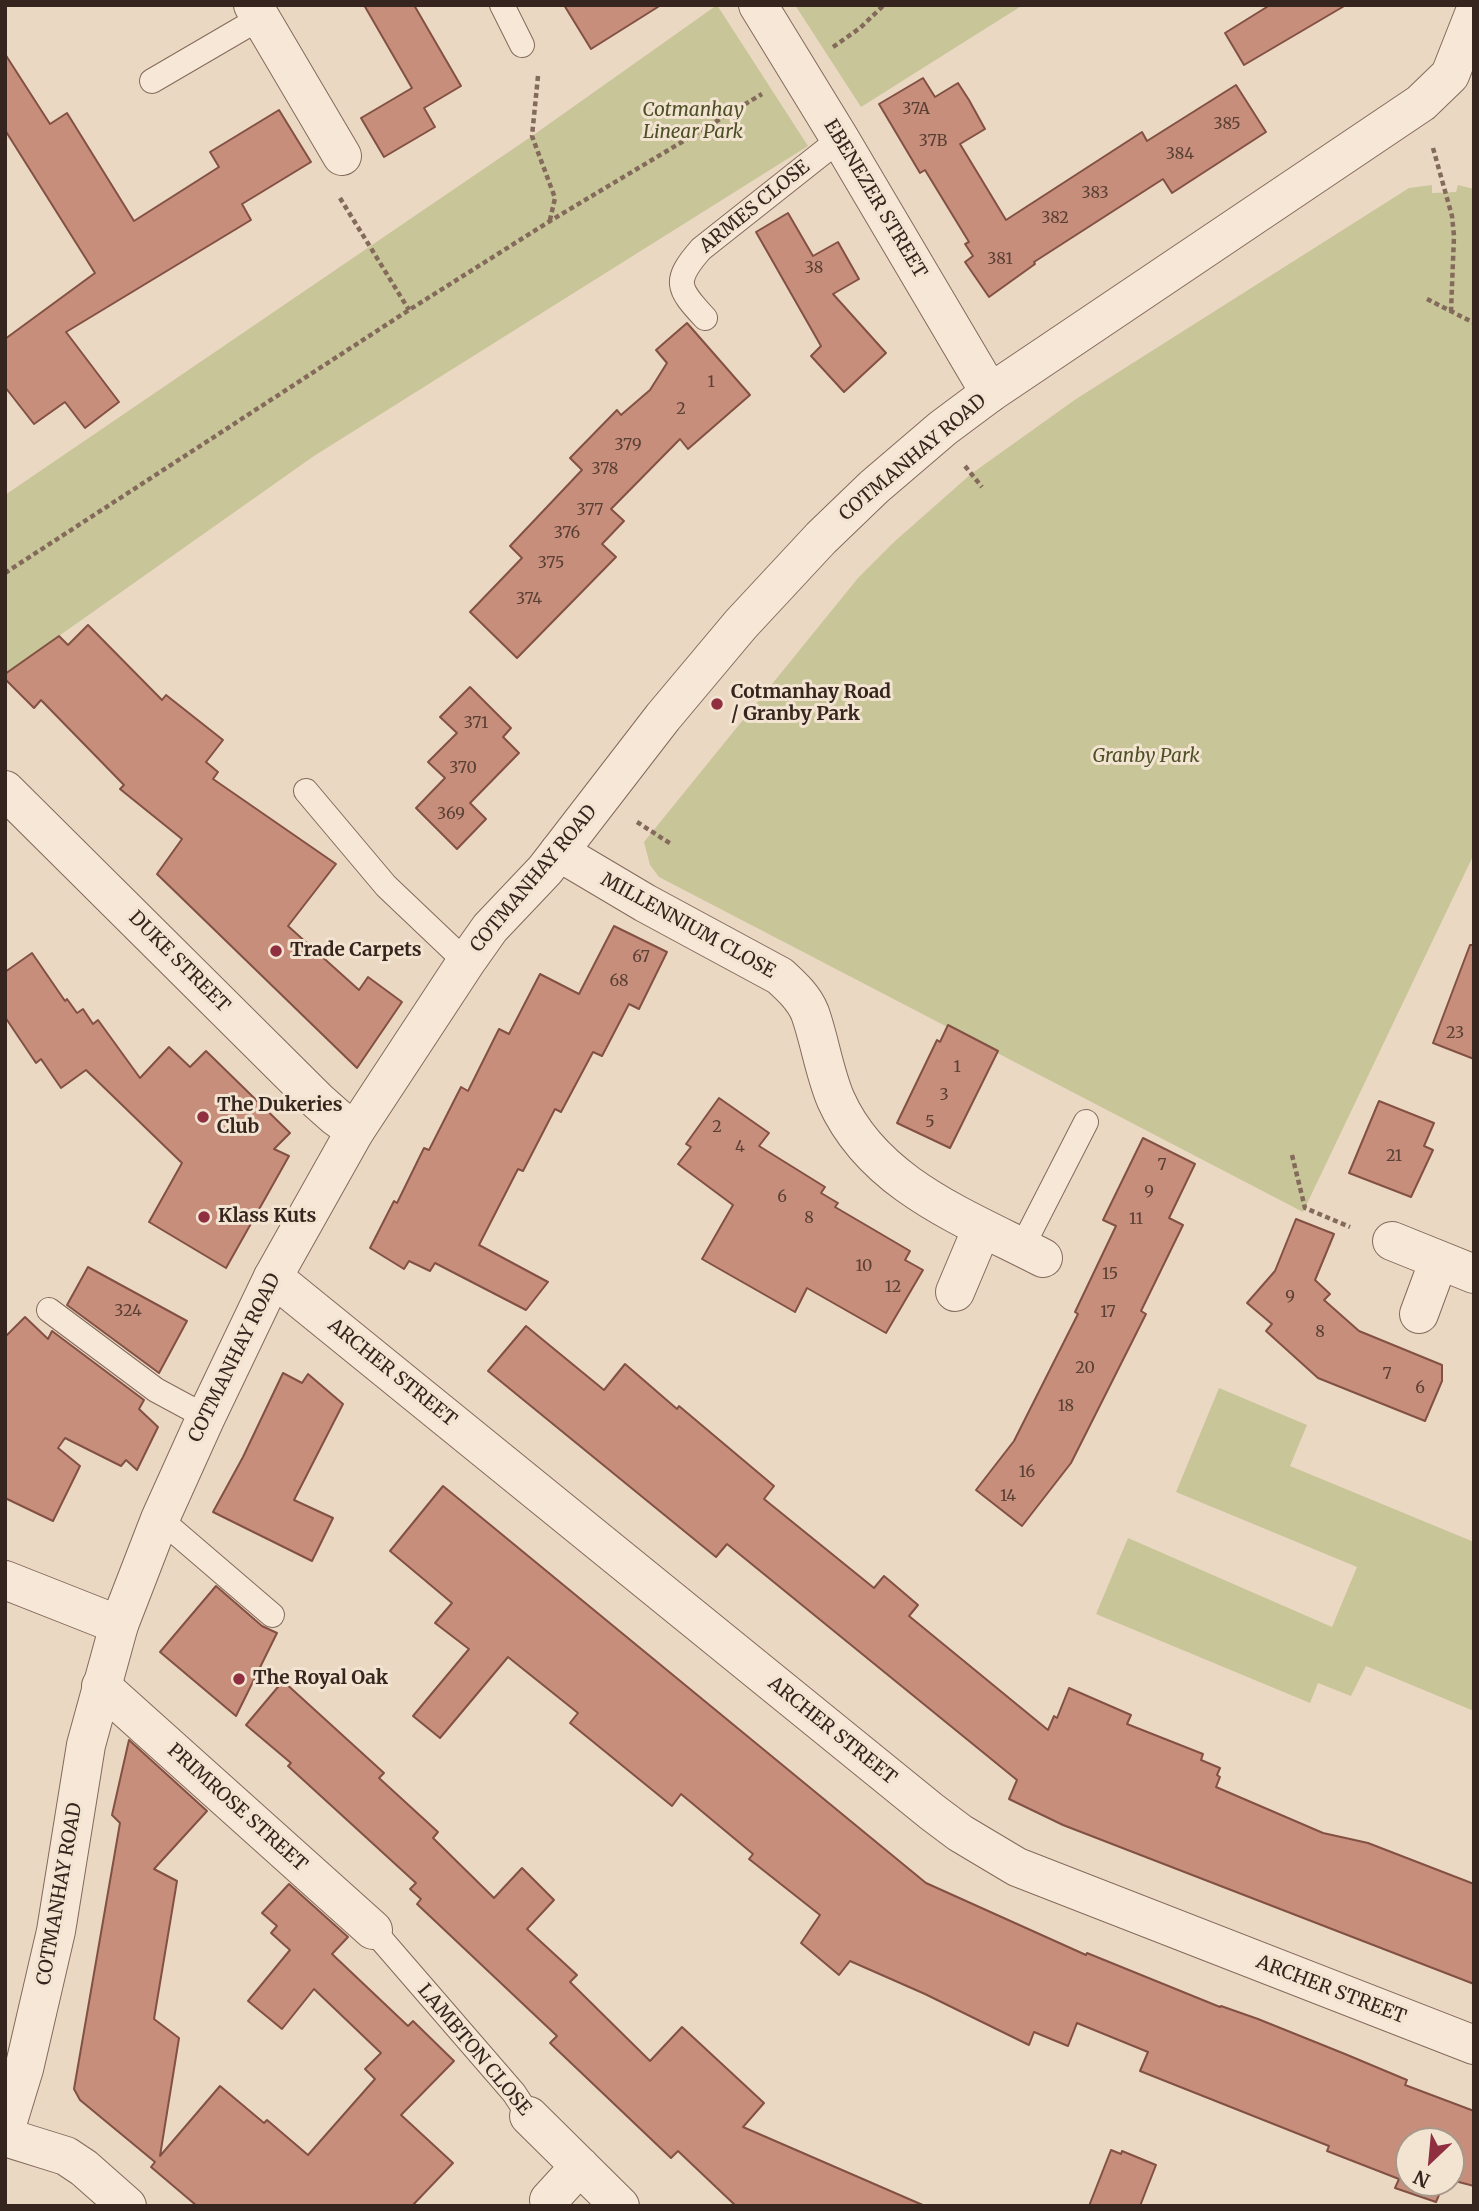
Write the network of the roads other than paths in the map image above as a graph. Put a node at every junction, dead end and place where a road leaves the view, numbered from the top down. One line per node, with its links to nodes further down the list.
1 (502, 5): 5 (lane)
2 (758, 5): 8 (street, EBENEZER STREET)
3 (256, 12): 6 (lane); 9 (street)
4 (1474, 14): 7 (street, COTMANHAY ROAD)
5 (522, 45)
6 (152, 80)
7 (1462, 84): 11 (street, COTMANHAY ROAD)
8 (840, 139): 10 (lane, ARMES CLOSE); 11 (street, EBENEZER STREET)
9 (342, 156)
10 (705, 318)
11 (990, 393): 14 (street, COTMANHAY ROAD)
12 (5, 790): 17 (street, DUKE STREET)
13 (306, 791): 15 (lane)
14 (559, 852): 15 (street, COTMANHAY ROAD); 18 (street, MILLENNIUM CLOSE)
15 (466, 962): 17 (street, COTMANHAY ROAD)
16 (1086, 1122): 20 (lane)
17 (355, 1131): 23 (street, COTMANHAY ROAD)
18 (982, 1228): 20 (street, MILLENNIUM CLOSE); 24 (street)
19 (1392, 1241): 21 (street)
20 (1032, 1253)
21 (1439, 1260): 22 (street); 26 (street)
22 (1474, 1274)
23 (273, 1277): 27 (street, COTMANHAY ROAD); 34 (street, ARCHER STREET)
24 (956, 1292)
25 (49, 1310): 27 (lane)
26 (1419, 1314)
27 (206, 1417): 28 (street, COTMANHAY ROAD)
28 (160, 1519): 30 (lane); 31 (street, COTMANHAY ROAD)
29 (5, 1580): 31 (street)
30 (272, 1615)
31 (119, 1625): 32 (street, COTMANHAY ROAD)
32 (101, 1686): 33 (street, PRIMROSE STREET); 36 (street, COTMANHAY ROAD)
33 (373, 1930): 35 (lane, LAMBTON CLOSE)
34 (1474, 2045)
35 (529, 2116): 38 (street, LAMBTON CLOSE)
36 (5, 2131)
37 (5, 2137): 40 (street)
38 (580, 2166): 39 (street); 41 (street, LAMBTON CLOSE)
39 (549, 2200)
40 (127, 2206)
41 (620, 2206)

